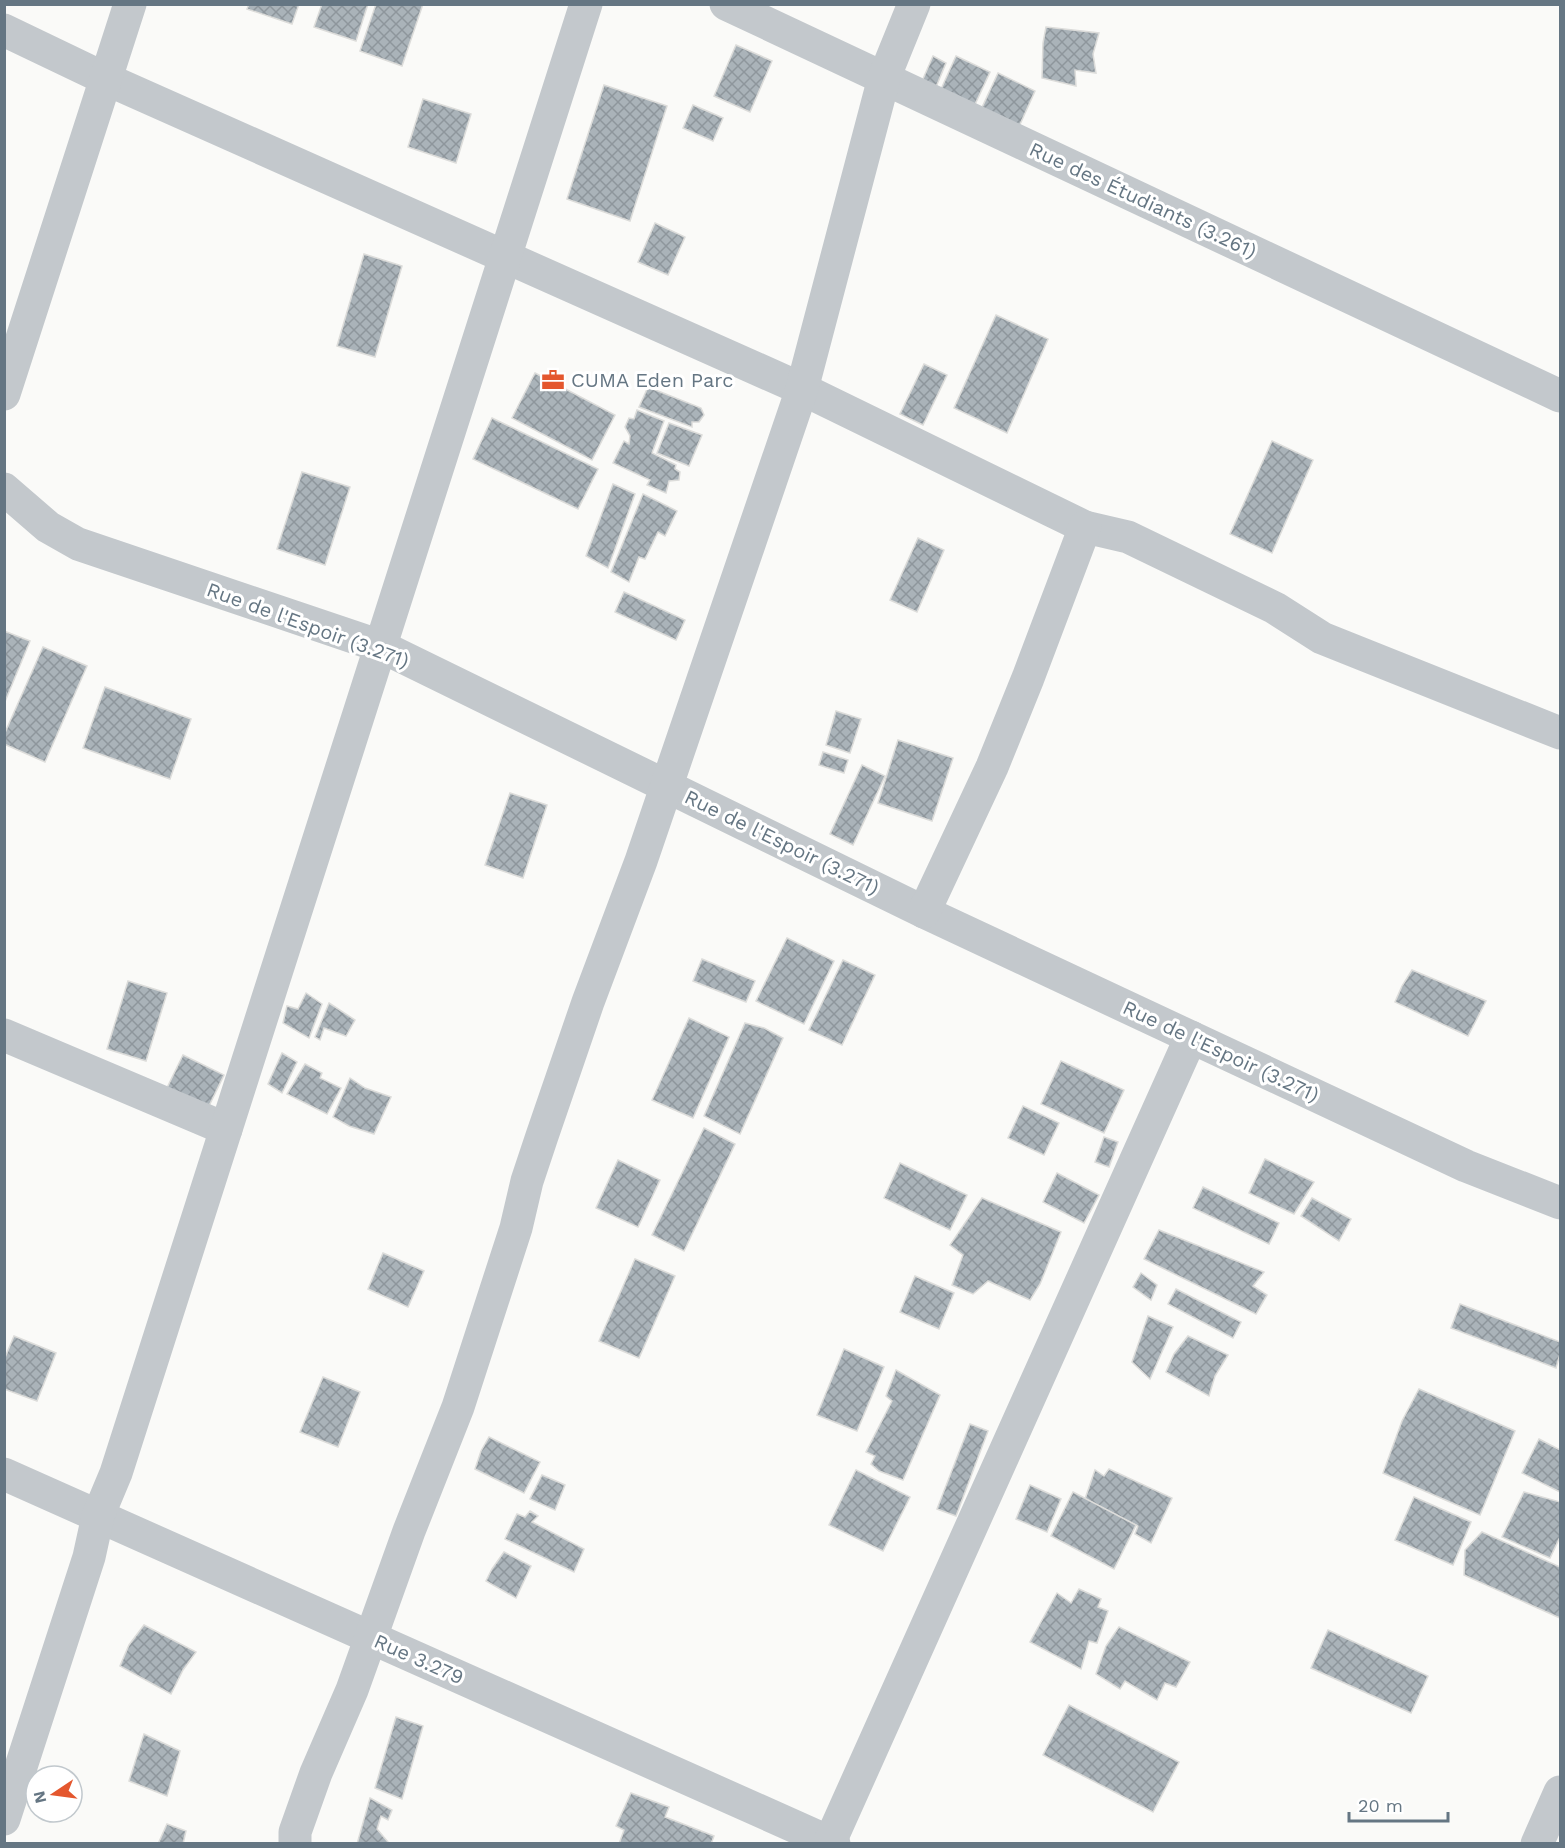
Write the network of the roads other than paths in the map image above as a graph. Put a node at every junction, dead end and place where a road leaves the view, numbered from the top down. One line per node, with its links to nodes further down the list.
1 (130, 4): 7 (street)
2 (726, 4): 6 (street, Rue des Étudiants (3.261))
3 (914, 4): 6 (street)
4 (574, 9): 8 (street)
5 (4, 30): 7 (street)
6 (884, 78): 9 (street); 11 (street, Rue des Étudiants (3.261))
7 (106, 80): 8 (street); 10 (street)
8 (504, 258): 9 (street); 14 (street)
9 (802, 389): 13 (street); 16 (street)
10 (4, 393)
11 (1560, 396)
12 (4, 489): 14 (street, Rue de l'Espoir (3.271))
13 (1085, 527): 15 (street); 17 (street)
14 (380, 646): 16 (street, Rue de l'Espoir (3.271)); 20 (street)
15 (1560, 733)
16 (666, 786): 17 (street, Rue de l'Espoir (3.271)); 24 (street)
17 (924, 912): 19 (street, Rue de l'Espoir (3.271))
18 (4, 1035): 20 (street)
19 (1191, 1037): 21 (street, Rue de l'Espoir (3.271)); 28 (street)
20 (226, 1129): 23 (street)
21 (1560, 1203)
22 (4, 1474): 23 (street, Rue 3.279)
23 (98, 1516): 24 (street, Rue 3.279); 25 (street)
24 (371, 1637): 28 (street, Rue 3.279); 29 (street)
25 (14, 1753): 27 (street)
26 (1560, 1792): 30 (street)
27 (4, 1819)
28 (831, 1843)
29 (295, 1844)
30 (1537, 1844)

